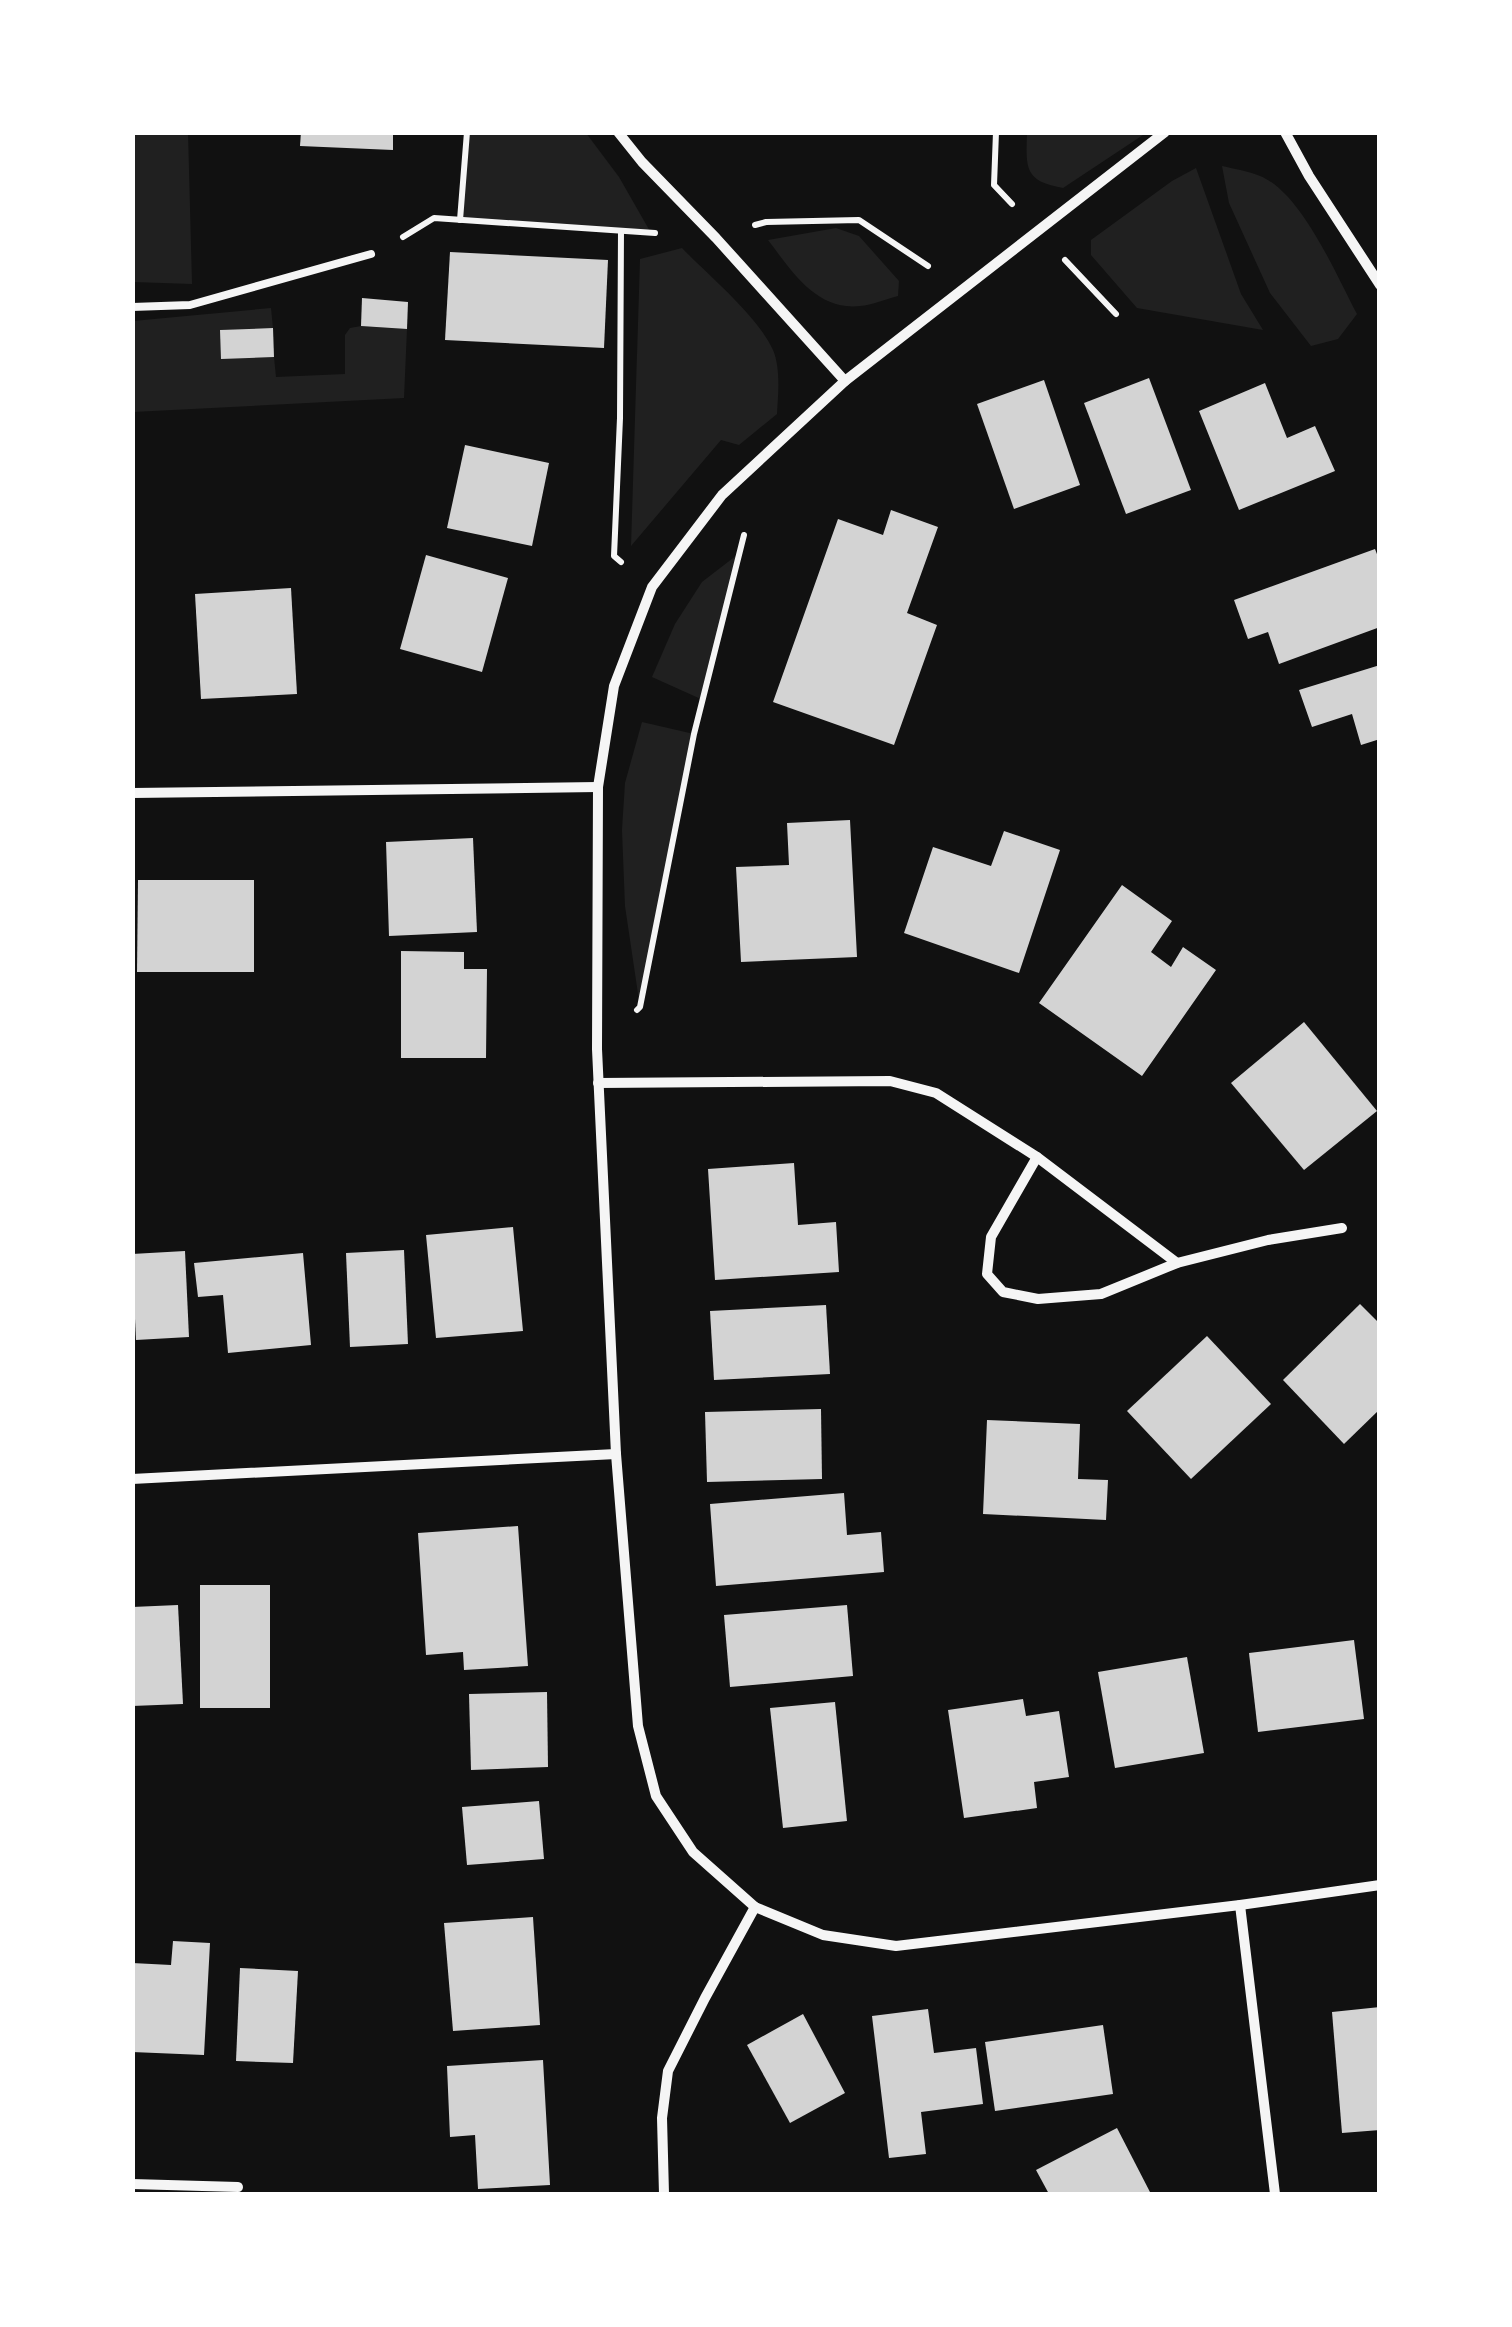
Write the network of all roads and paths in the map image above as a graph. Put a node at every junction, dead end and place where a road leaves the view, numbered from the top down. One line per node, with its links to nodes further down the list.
1 (467, 132): 5 (path)
2 (618, 132): 7 (street)
3 (1165, 132): 10 (street)
4 (1285, 132): 9 (street)
5 (460, 220): 6 (path); 8 (path)
6 (622, 231): 7 (path); 14 (path)
7 (716, 238): 10 (path); 12 (street)
8 (371, 254): 11 (lane)
9 (1380, 285)
10 (962, 289): 12 (street)
11 (132, 307)
12 (846, 381): 14 (street)
13 (749, 520): 17 (path)
14 (652, 587): 15 (street)
15 (598, 787): 16 (street); 17 (street)
16 (132, 793)
17 (597, 1049): 18 (street)
18 (598, 1083): 19 (street); 22 (street)
19 (1036, 1157): 21 (street); 21 (street)
20 (1342, 1228): 21 (street)
21 (1177, 1264)
22 (616, 1454): 23 (street); 26 (street)
23 (132, 1479)
24 (1380, 1885): 25 (street)
25 (1240, 1905): 26 (street); 31 (street)
26 (755, 1907): 30 (street)
27 (132, 2184): 29 (street)
28 (238, 2187): 29 (street)
29 (210, 2190)
30 (664, 2194)
31 (1275, 2194)

